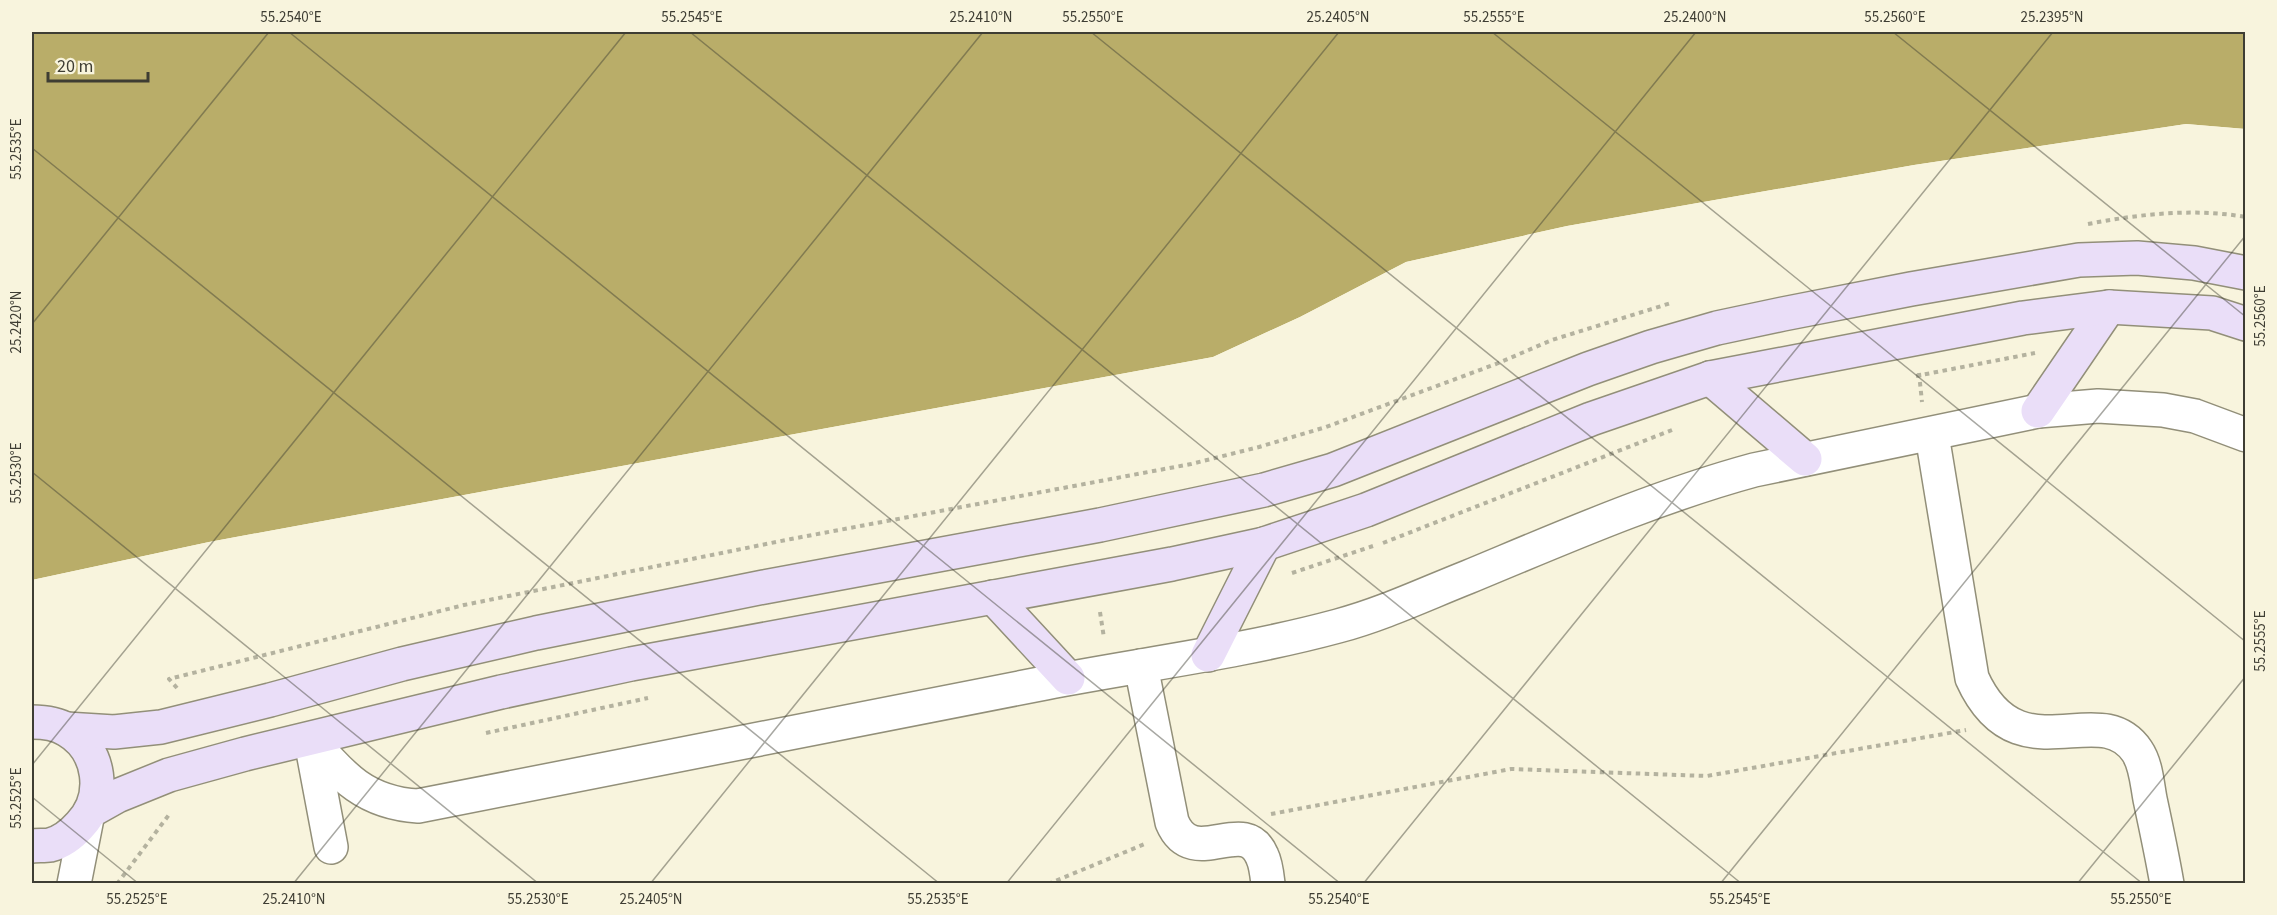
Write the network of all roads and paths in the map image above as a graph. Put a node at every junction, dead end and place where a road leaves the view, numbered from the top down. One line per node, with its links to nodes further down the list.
1 (2246, 217): 2 (path)
2 (2087, 224)
3 (2246, 273): 17 (street)
4 (1676, 302): 17 (path)
5 (2109, 307): 6 (street); 7 (street); 8 (street)
6 (2246, 324)
7 (1710, 378): 11 (street); 12 (street)
8 (2038, 411): 9 (street); 10 (street)
9 (1932, 435): 11 (street); 19 (street)
10 (2246, 435)
11 (1804, 459): 14 (street)
12 (1264, 544): 13 (street); 14 (street)
13 (993, 597): 16 (street); 21 (street)
14 (1208, 655): 15 (street)
15 (1141, 666): 16 (street); 27 (street)
16 (1068, 678): 21 (street)
17 (203, 716): 20 (street)
18 (32, 722): 20 (street)
19 (2007, 723): 22 (path); 28 (street)
20 (66, 729): 23 (street)
21 (310, 739): 23 (street); 25 (street)
22 (1511, 769)
23 (90, 814): 24 (street); 26 (street)
24 (32, 846)
25 (331, 847)
26 (74, 884)
27 (1268, 884)
28 (2167, 884)

